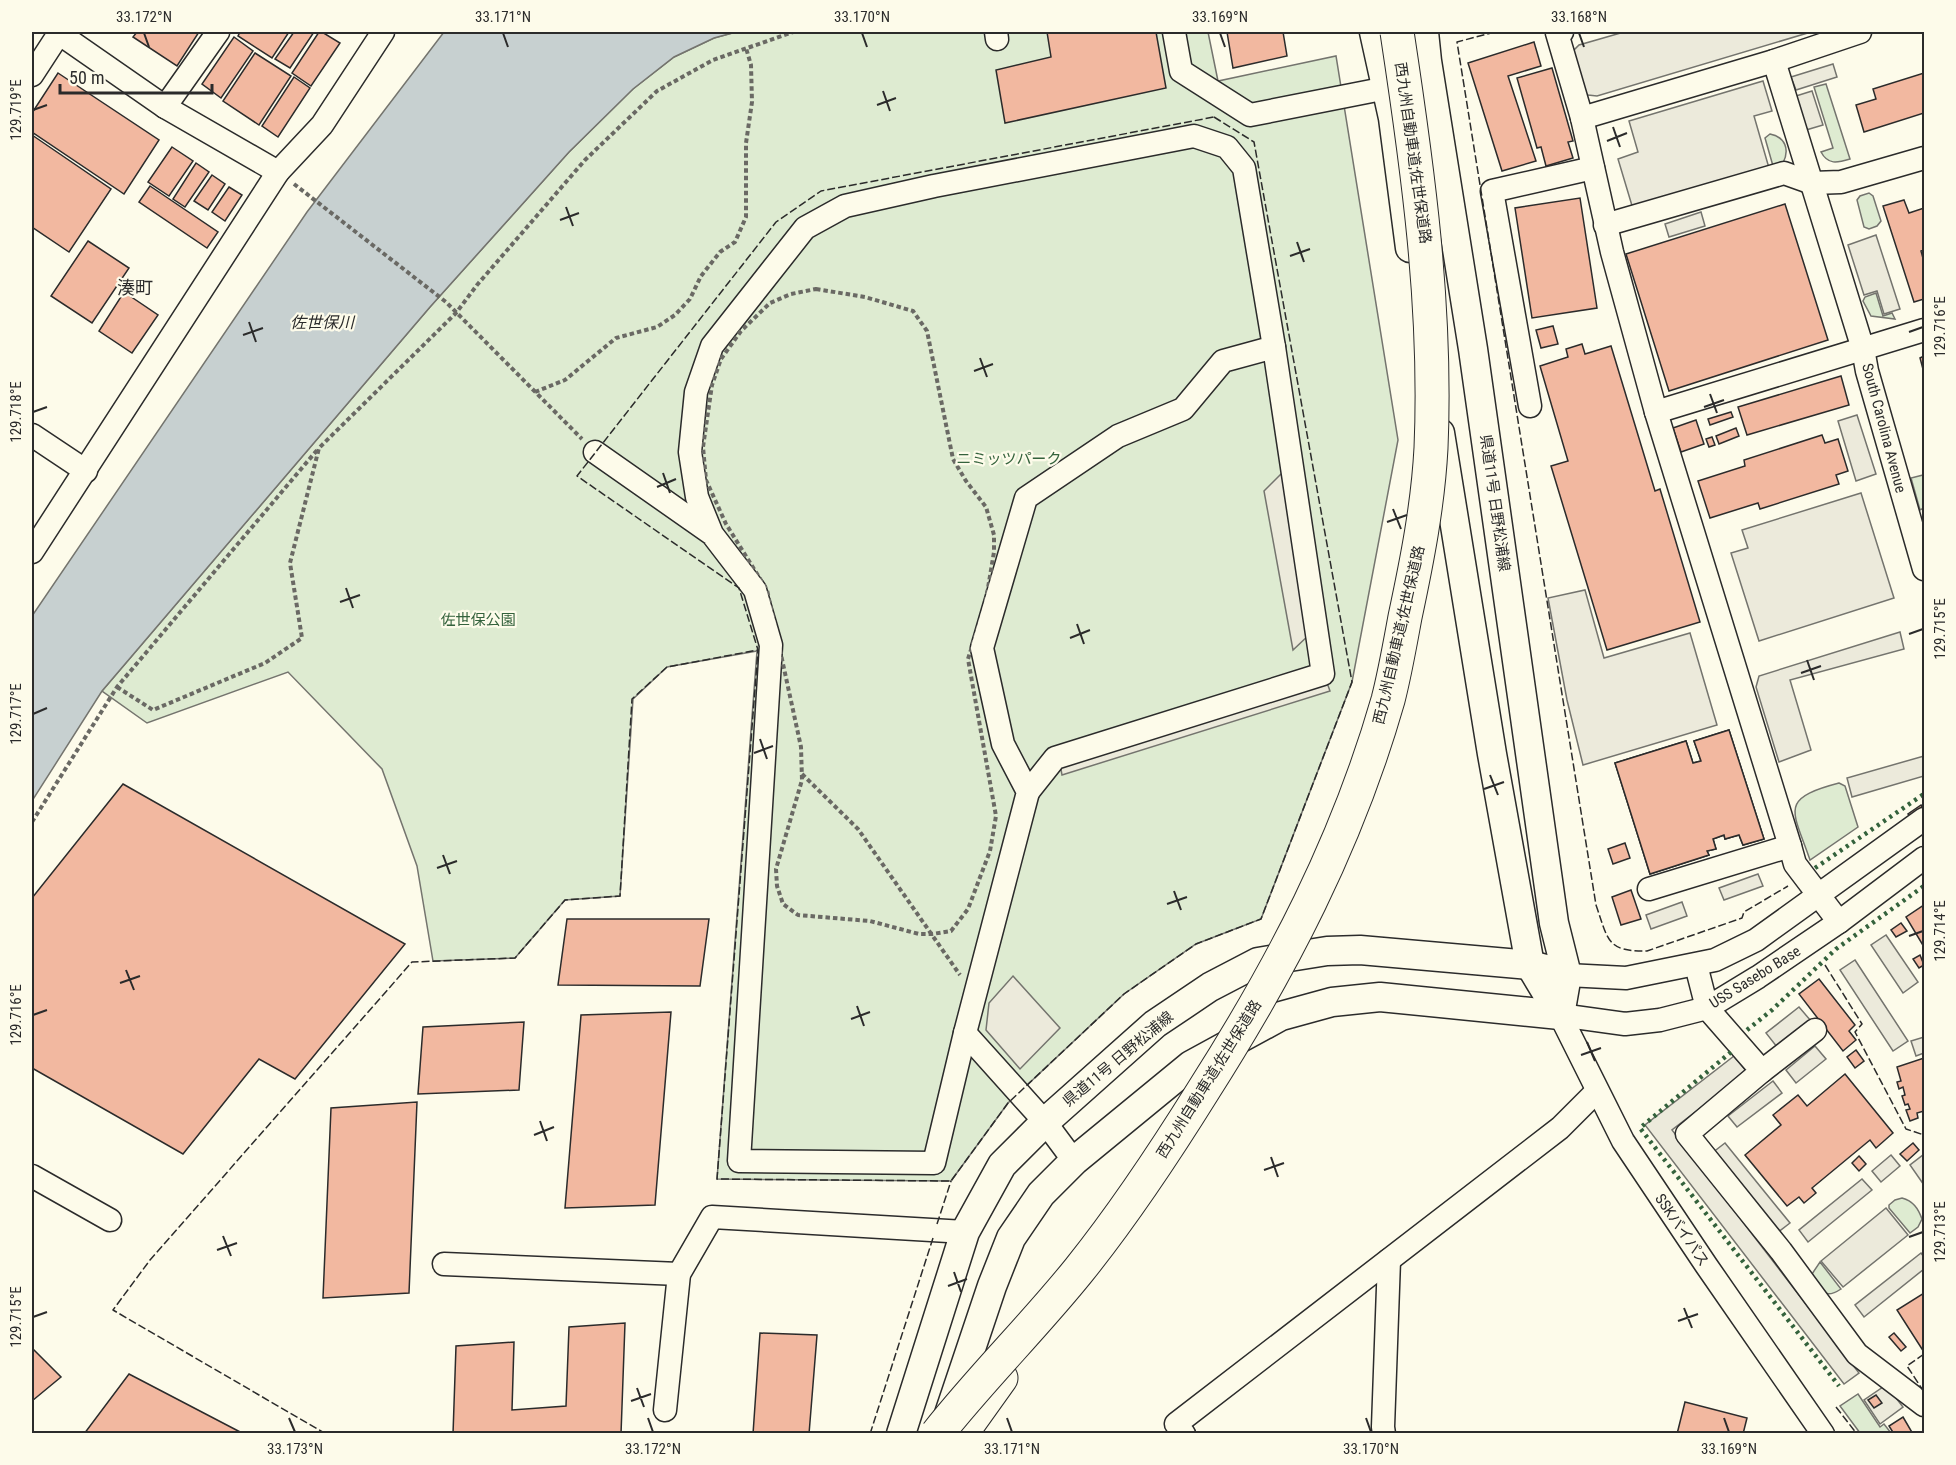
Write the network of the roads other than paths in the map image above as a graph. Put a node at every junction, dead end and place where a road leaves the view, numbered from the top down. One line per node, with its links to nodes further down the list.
1 (59, 32): 11 (street); 13 (street)
2 (218, 32): 13 (street)
3 (382, 32): 17 (street)
4 (1174, 32): 12 (street)
5 (1374, 32): 12 (main road)
6 (1396, 32): 57 (highway, 西九州自動車道;佐世保道路, bridge)
7 (1424, 32): 40 (main road, 県道11号 日野松浦線)
8 (1562, 32): 14 (street)
9 (1860, 32): 10 (street)
10 (1774, 61): 14 (street); 18 (street)
11 (32, 75)
12 (1387, 88): 38 (main road)
13 (165, 107): 17 (street)
14 (1582, 118): 16 (street)
15 (1924, 158): 18 (street)
16 (1593, 168): 19 (street); 23 (street)
17 (278, 172): 27 (street)
18 (1812, 183): 19 (street); 22 (street)
19 (1605, 225): 24 (street)
20 (1924, 330): 22 (street, South Carolina Avenue)
21 (1274, 347): 28 (street); 31 (street); 31 (street)
22 (1863, 349): 24 (street); 30 (street, South Carolina Avenue)
23 (1530, 406)
24 (1656, 412): 33 (street)
25 (32, 435): 27 (street)
26 (595, 452): 28 (street)
27 (86, 471): 29 (street)
28 (712, 534): 44 (street)
29 (32, 552)
30 (1924, 569)
31 (1028, 792): 44 (street)
32 (1924, 819): 36 (street, USS Sasebo Base)
33 (1790, 846): 35 (street); 36 (street)
34 (1924, 858): 37 (street, USS Sasebo Base)
35 (1648, 889)
36 (1818, 896): 37 (street); 39 (street, USS Sasebo Base)
37 (1839, 922): 41 (street, USS Sasebo Base)
38 (1530, 965): 40 (main road, 県道11号 日野松浦線); 42 (main road); 47 (main road, 県道11号 日野松浦線)
39 (1696, 965): 40 (street, USS Sasebo Base); 41 (street)
40 (1567, 975): 42 (main road, 県道11号 日野松浦線)
41 (1707, 1008): 42 (street, USS Sasebo Base); 45 (street)
42 (1560, 1015): 46 (street, SSKバイパス); 48 (main road)
43 (1815, 1030): 45 (street)
44 (965, 1033): 47 (street)
45 (1762, 1071): 55 (street)
46 (1597, 1091): 52 (street); 61 (street, SSKバイパス)
47 (1045, 1122): 48 (street); 51 (main road, 県道11号 日野松浦線)
48 (1074, 1161): 57 (main road)
49 (32, 1176): 50 (street)
50 (110, 1220)
51 (965, 1232): 54 (street); 58 (main road, 県道11号 日野松浦線)
52 (1389, 1260): 59 (street); 60 (street)
53 (444, 1264): 54 (street)
54 (679, 1274): 56 (street)
55 (1924, 1406)
56 (665, 1410)
57 (946, 1429)
58 (901, 1434)
59 (1184, 1434)
60 (1384, 1434)
61 (1823, 1434)

